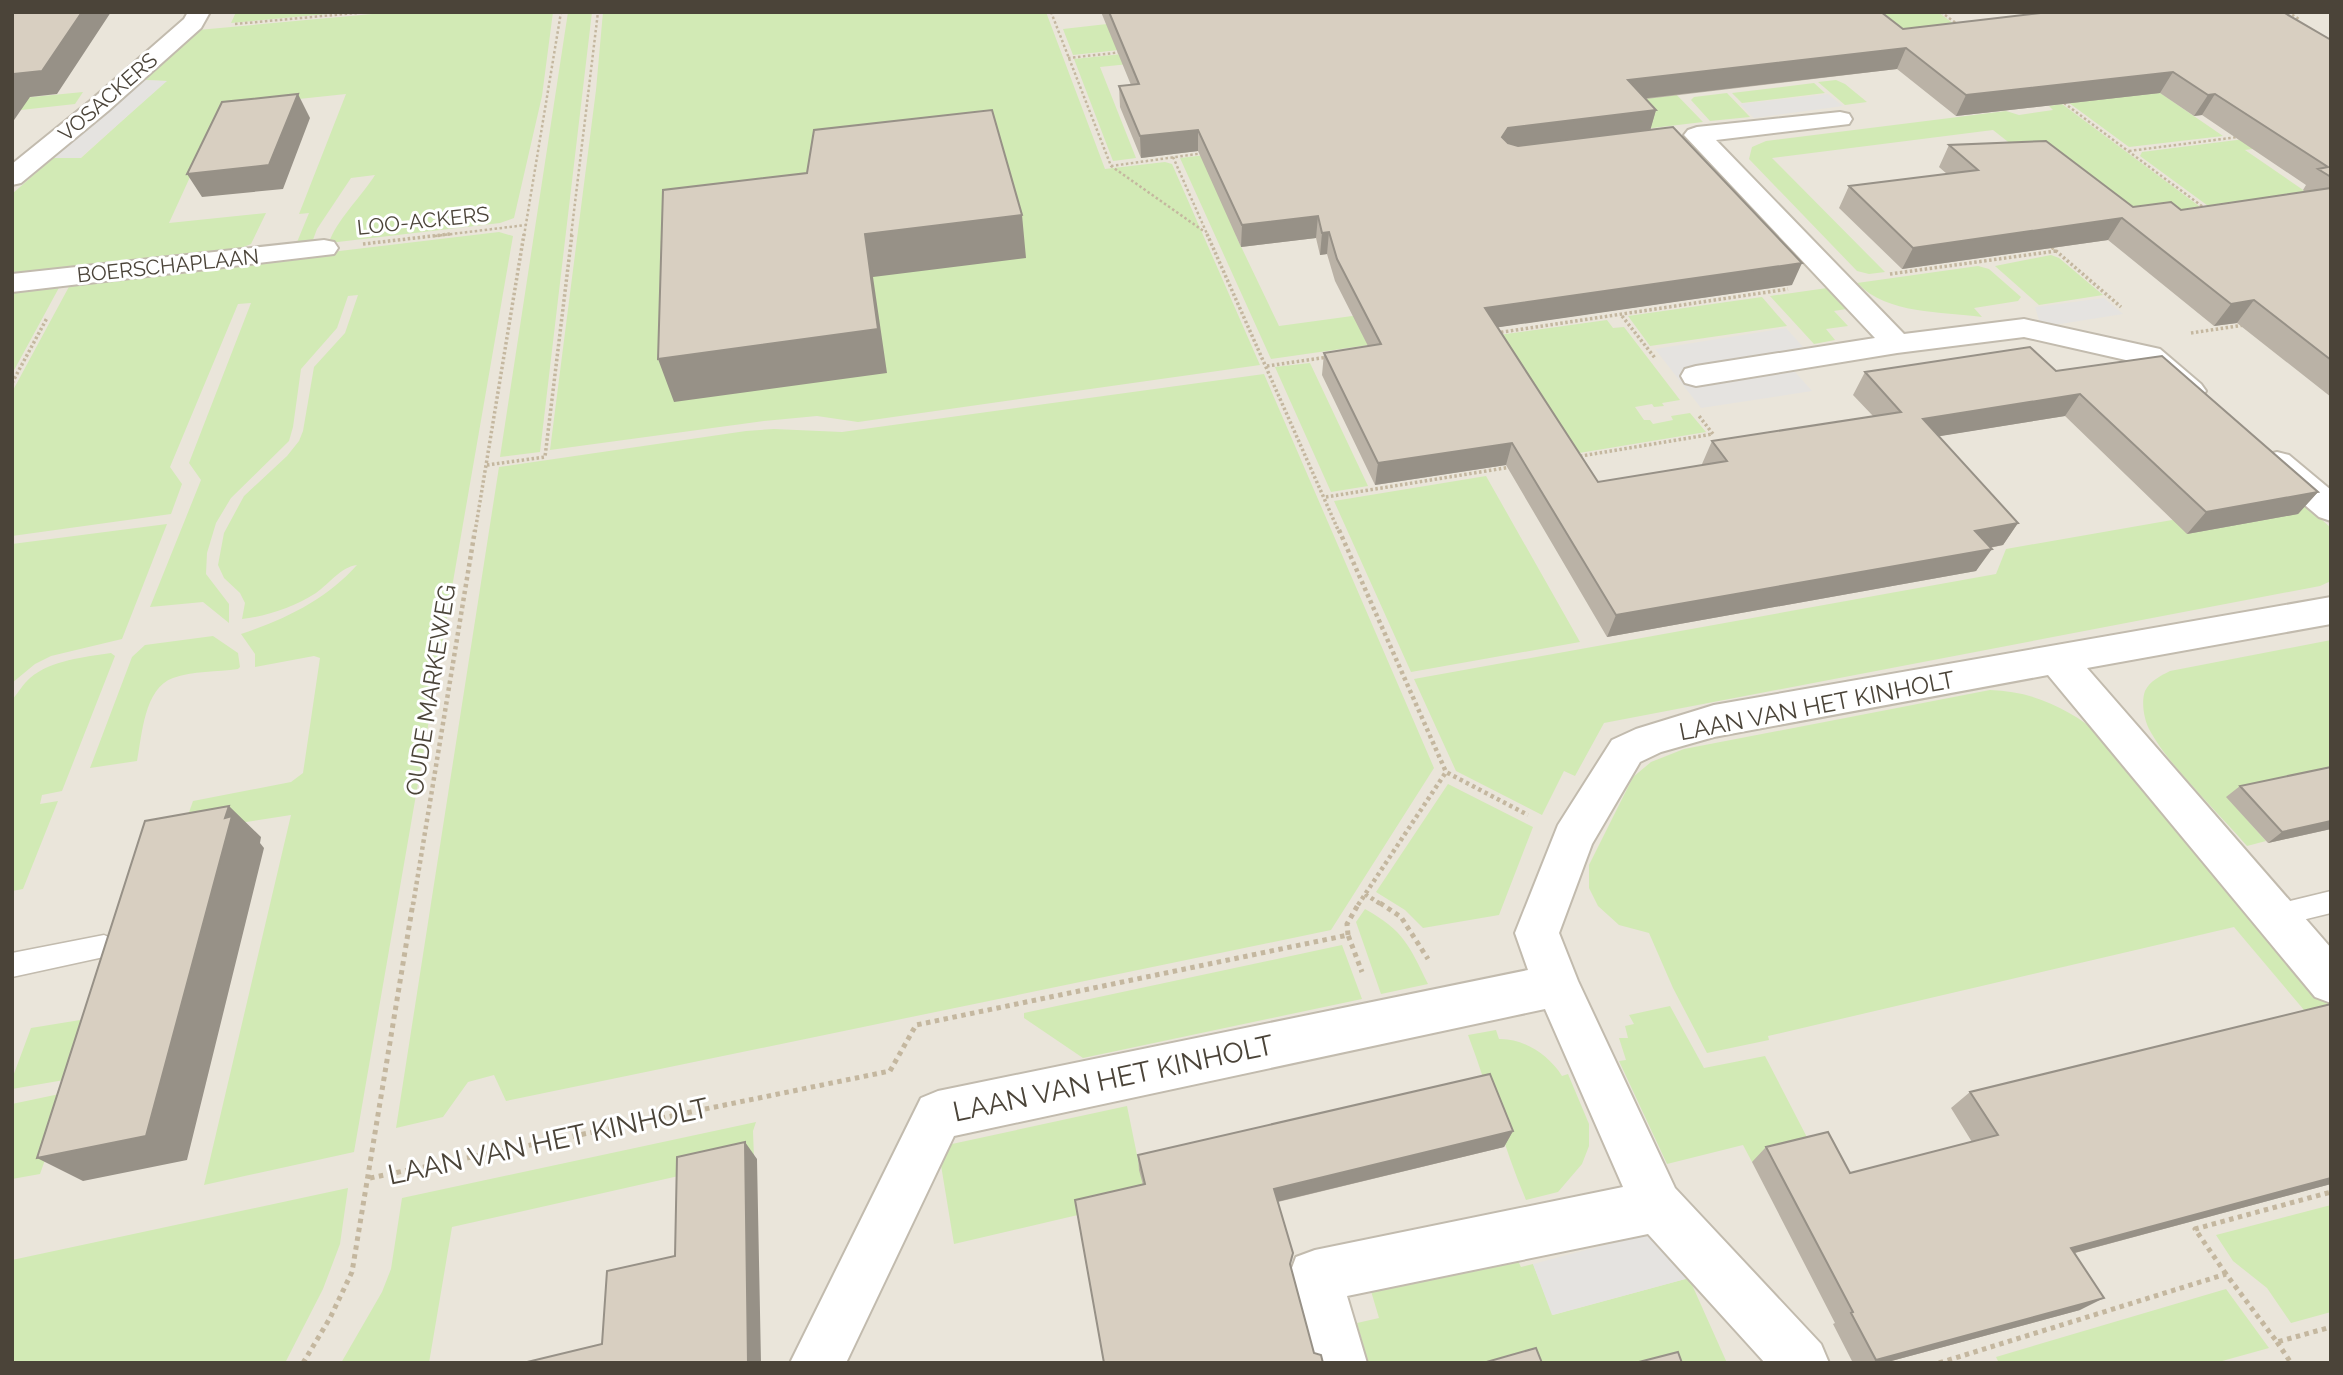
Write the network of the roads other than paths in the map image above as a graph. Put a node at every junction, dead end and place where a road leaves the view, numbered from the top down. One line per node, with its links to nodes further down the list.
1 (196, 17): 3 (street, VOSACKERS)
2 (1840, 119): 6 (street)
3 (12, 177)
4 (324, 248): 5 (street, BOERSCHAPLAAN)
5 (12, 283)
6 (1897, 344): 7 (street); 8 (street)
7 (1696, 376)
8 (2210, 407)
9 (2261, 450): 10 (street)
10 (2331, 509)
11 (2331, 610): 12 (street, LAAN VAN HET KINHOLT)
12 (2058, 661): 14 (street); 18 (street, LAAN VAN HET KINHOLT)
13 (2331, 902): 14 (lane)
14 (2274, 915): 17 (street)
15 (104, 947): 16 (lane)
16 (12, 965)
17 (2331, 982)
18 (1557, 985): 19 (street, LAAN VAN HET KINHOLT); 20 (street, LAAN VAN HET KINHOLT)
19 (1657, 1206): 21 (street); 22 (street, LAAN VAN HET KINHOLT)
20 (817, 1363)
21 (1340, 1363)
22 (1802, 1363)

